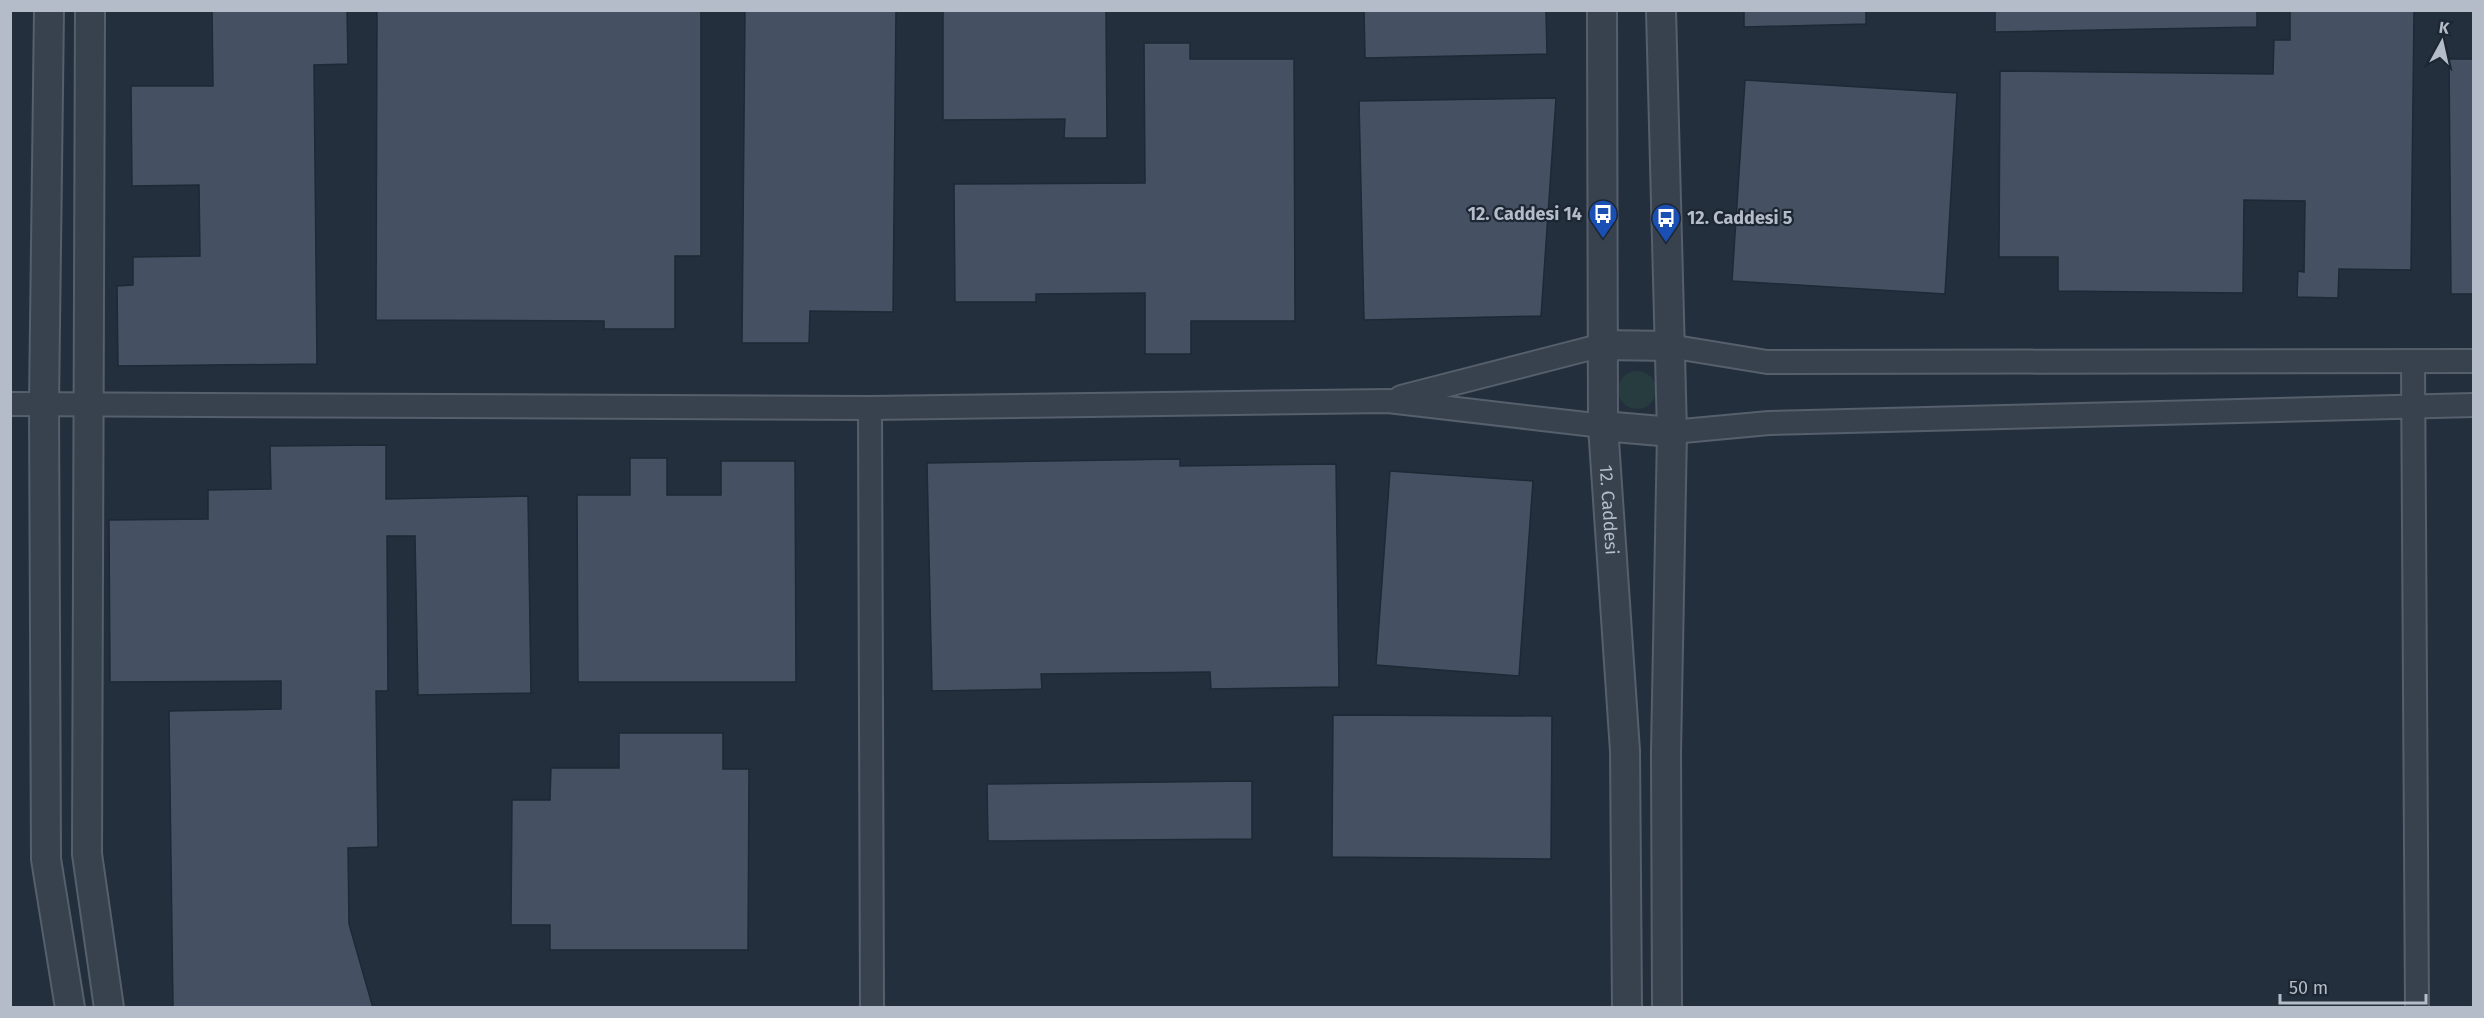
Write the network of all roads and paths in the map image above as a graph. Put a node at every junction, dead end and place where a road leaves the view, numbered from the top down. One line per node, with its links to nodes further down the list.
1 (49, 10): 11 (street)
2 (90, 10): 12 (street)
3 (1602, 10): 5 (street, 12. Caddesi)
4 (1660, 10): 6 (street)
5 (1603, 345): 6 (street); 9 (street); 16 (street, 12. Caddesi)
6 (1669, 346): 8 (street); 17 (street)
7 (2474, 361): 8 (street)
8 (2414, 363): 14 (street)
9 (1388, 401): 15 (street); 16 (street)
10 (10, 404): 11 (street)
11 (44, 404): 12 (street); 18 (street)
12 (88, 405): 15 (street); 19 (street)
13 (2474, 405): 14 (street)
14 (2413, 406): 17 (street); 23 (street)
15 (870, 408): 20 (street)
16 (1603, 426): 17 (street); 21 (street, 12. Caddesi)
17 (1672, 432): 22 (street)
18 (70, 1008)
19 (109, 1008)
20 (872, 1008)
21 (1627, 1008)
22 (1667, 1008)
23 (2417, 1008)

